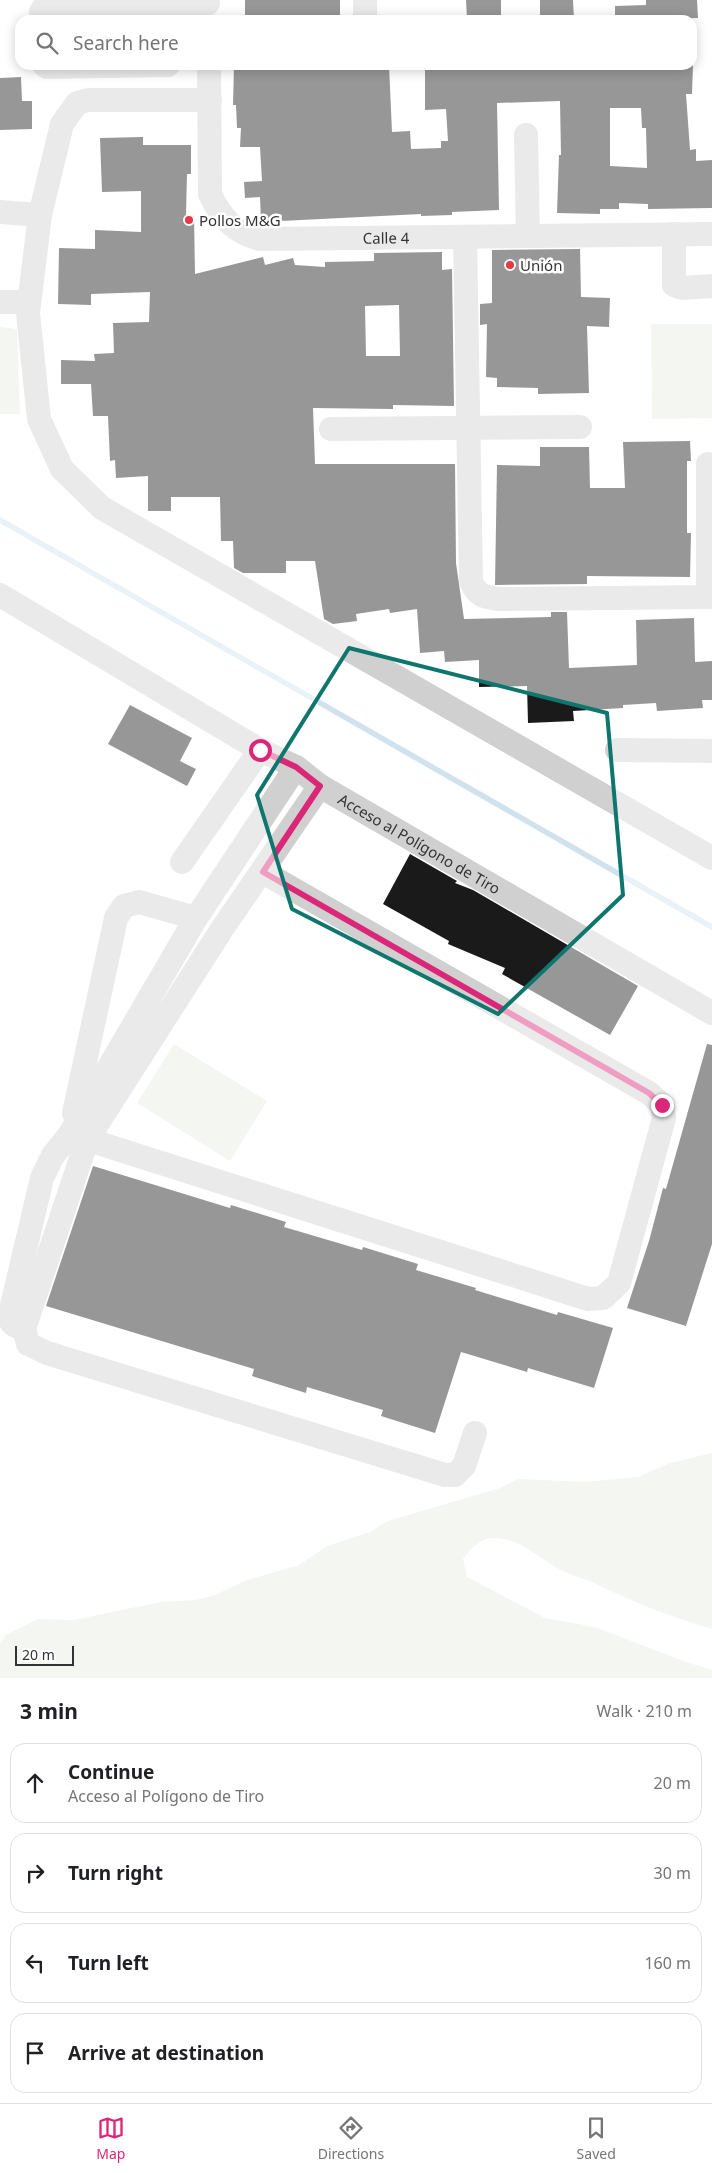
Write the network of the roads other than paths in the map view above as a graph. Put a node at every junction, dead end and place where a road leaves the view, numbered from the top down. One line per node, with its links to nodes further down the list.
1 (365, 0): 6 (street)
2 (143, 2): 4 (street); 5 (street)
3 (208, 8): 4 (street)
4 (175, 12)
5 (41, 15)
6 (365, 15)
7 (209, 70): 8 (street, Calle 4)
8 (210, 100): 11 (street); 15 (street, Calle 4)
9 (526, 135): 14 (street)
10 (0, 212): 11 (street)
11 (40, 215): 18 (street)
12 (674, 234): 13 (street, Calle 4); 14 (street, Calle 4); 16 (street)
13 (712, 234)
14 (528, 236): 15 (street, Calle 4)
15 (465, 237): 19 (street)
16 (712, 286)
17 (0, 302): 18 (street)
18 (28, 302): 30 (street)
19 (467, 427): 20 (street); 21 (street); 24 (street)
20 (580, 427)
21 (331, 429)
22 (708, 464): 24 (street)
23 (0, 595): 25 (street, Acceso al Polígono de Tiro)
24 (710, 597)
25 (260, 750): 28 (street, Acceso al Polígono de Tiro); 31 (street)
26 (617, 750): 27 (street)
27 (712, 751)
28 (296, 767): 29 (street, Acceso al Polígono de Tiro); 33 (street)
29 (320, 786): 32 (street); 34 (street, Acceso al Polígono de Tiro)
30 (712, 858)
31 (182, 862)
32 (263, 872): 35 (street); 35 (street)
33 (196, 918): 35 (street); 35 (street)
34 (712, 1013)
35 (78, 1137): 36 (street)
36 (474, 1433)

